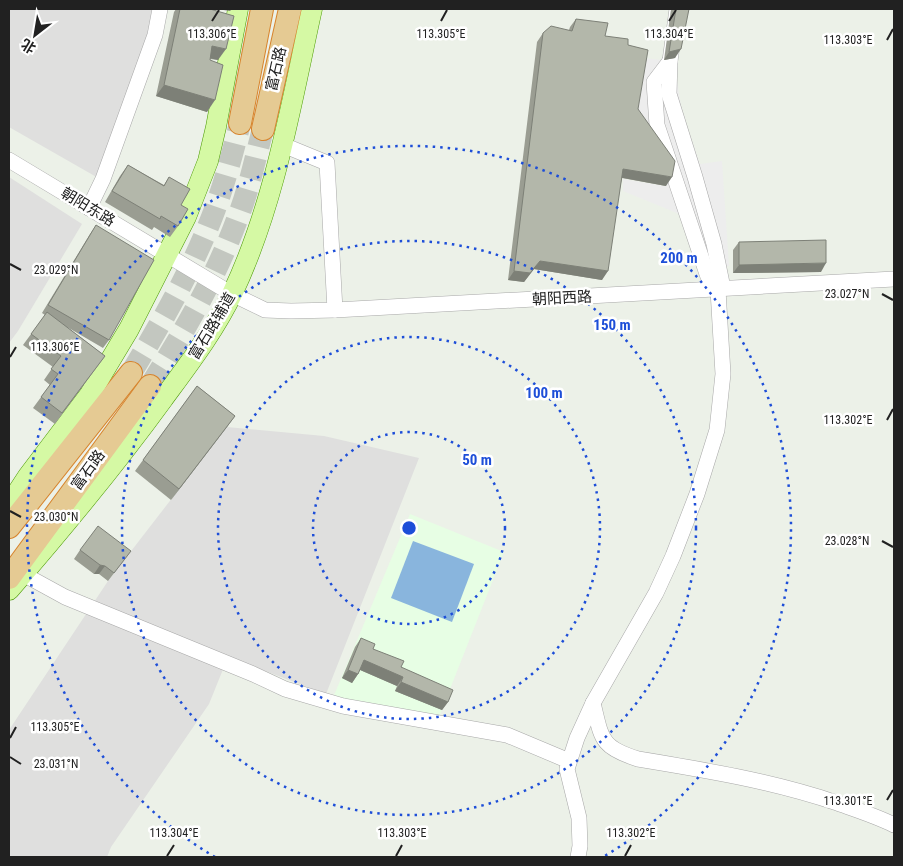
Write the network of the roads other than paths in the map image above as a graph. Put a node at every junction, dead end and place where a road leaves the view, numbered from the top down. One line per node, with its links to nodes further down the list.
1 (160, 9): 12 (street)
2 (238, 9): 13 (main road)
3 (262, 9): 8 (highway, 富石路)
4 (290, 9): 9 (highway, 富石路)
5 (312, 9): 10 (main road, 富石路辅道)
6 (677, 9): 7 (street)
7 (670, 61): 15 (street); 15 (street)
8 (240, 124)
9 (263, 129)
10 (283, 145): 16 (main road, 富石路辅道); 17 (street)
11 (9, 160): 12 (street, 朝阳东路)
12 (89, 208): 13 (street, 朝阳东路)
13 (167, 255): 16 (street, 朝阳东路); 20 (main road)
14 (894, 279): 15 (street, 朝阳西路)
15 (721, 289): 17 (street, 朝阳西路); 24 (street)
16 (232, 294): 17 (street, 朝阳西路); 22 (main road, 富石路辅道)
17 (335, 310)
18 (131, 373): 21 (highway, 富石路)
19 (150, 386): 22 (highway, 富石路)
20 (9, 505)
21 (9, 526)
22 (16, 576): 23 (main road, 富石路辅道); 25 (street)
23 (9, 590)
24 (593, 703): 25 (street); 26 (street)
25 (569, 761): 27 (street)
26 (894, 825)
27 (578, 857)

